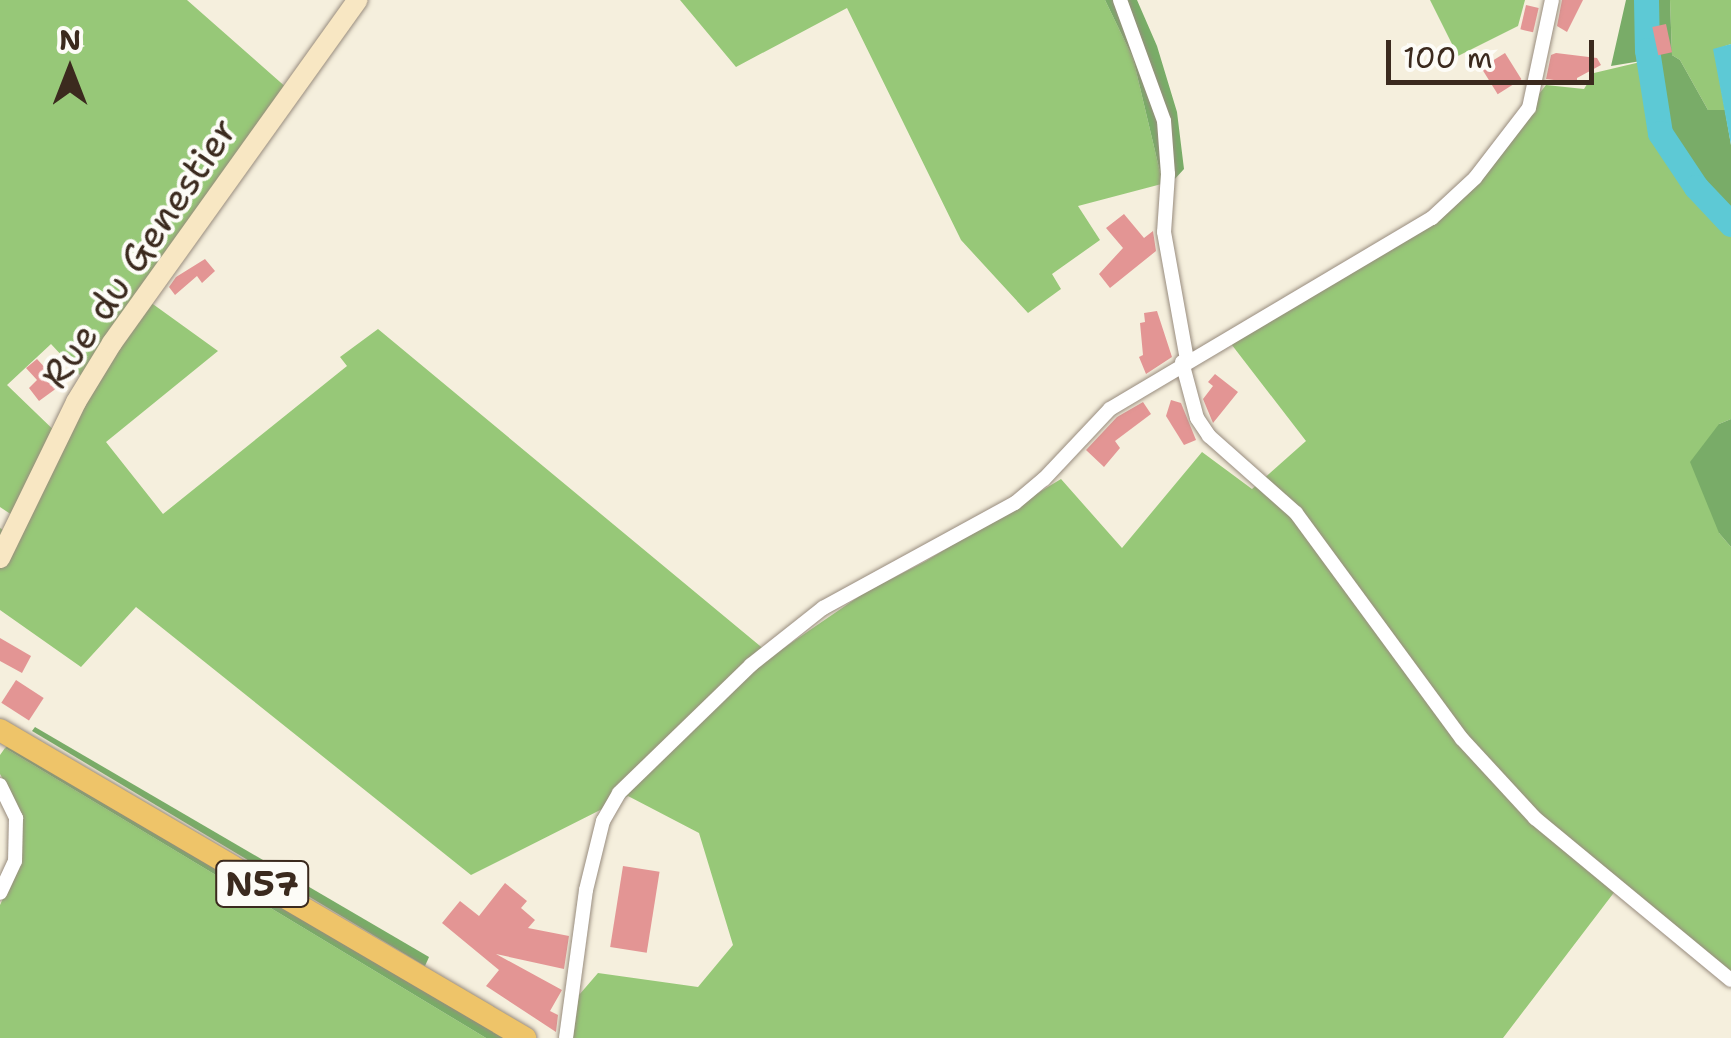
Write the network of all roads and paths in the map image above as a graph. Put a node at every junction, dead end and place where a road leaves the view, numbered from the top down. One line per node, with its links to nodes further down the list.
1 (358, 0): 5 (street, Rue du Genestier)
2 (1120, 0): 4 (street)
3 (1552, 0): 4 (street)
4 (1184, 361): 9 (street); 11 (street)
5 (0, 558)
6 (0, 730): 10 (main road, N57)
7 (0, 785): 8 (street)
8 (0, 893)
9 (1731, 980)
10 (525, 1038)
11 (566, 1038)

